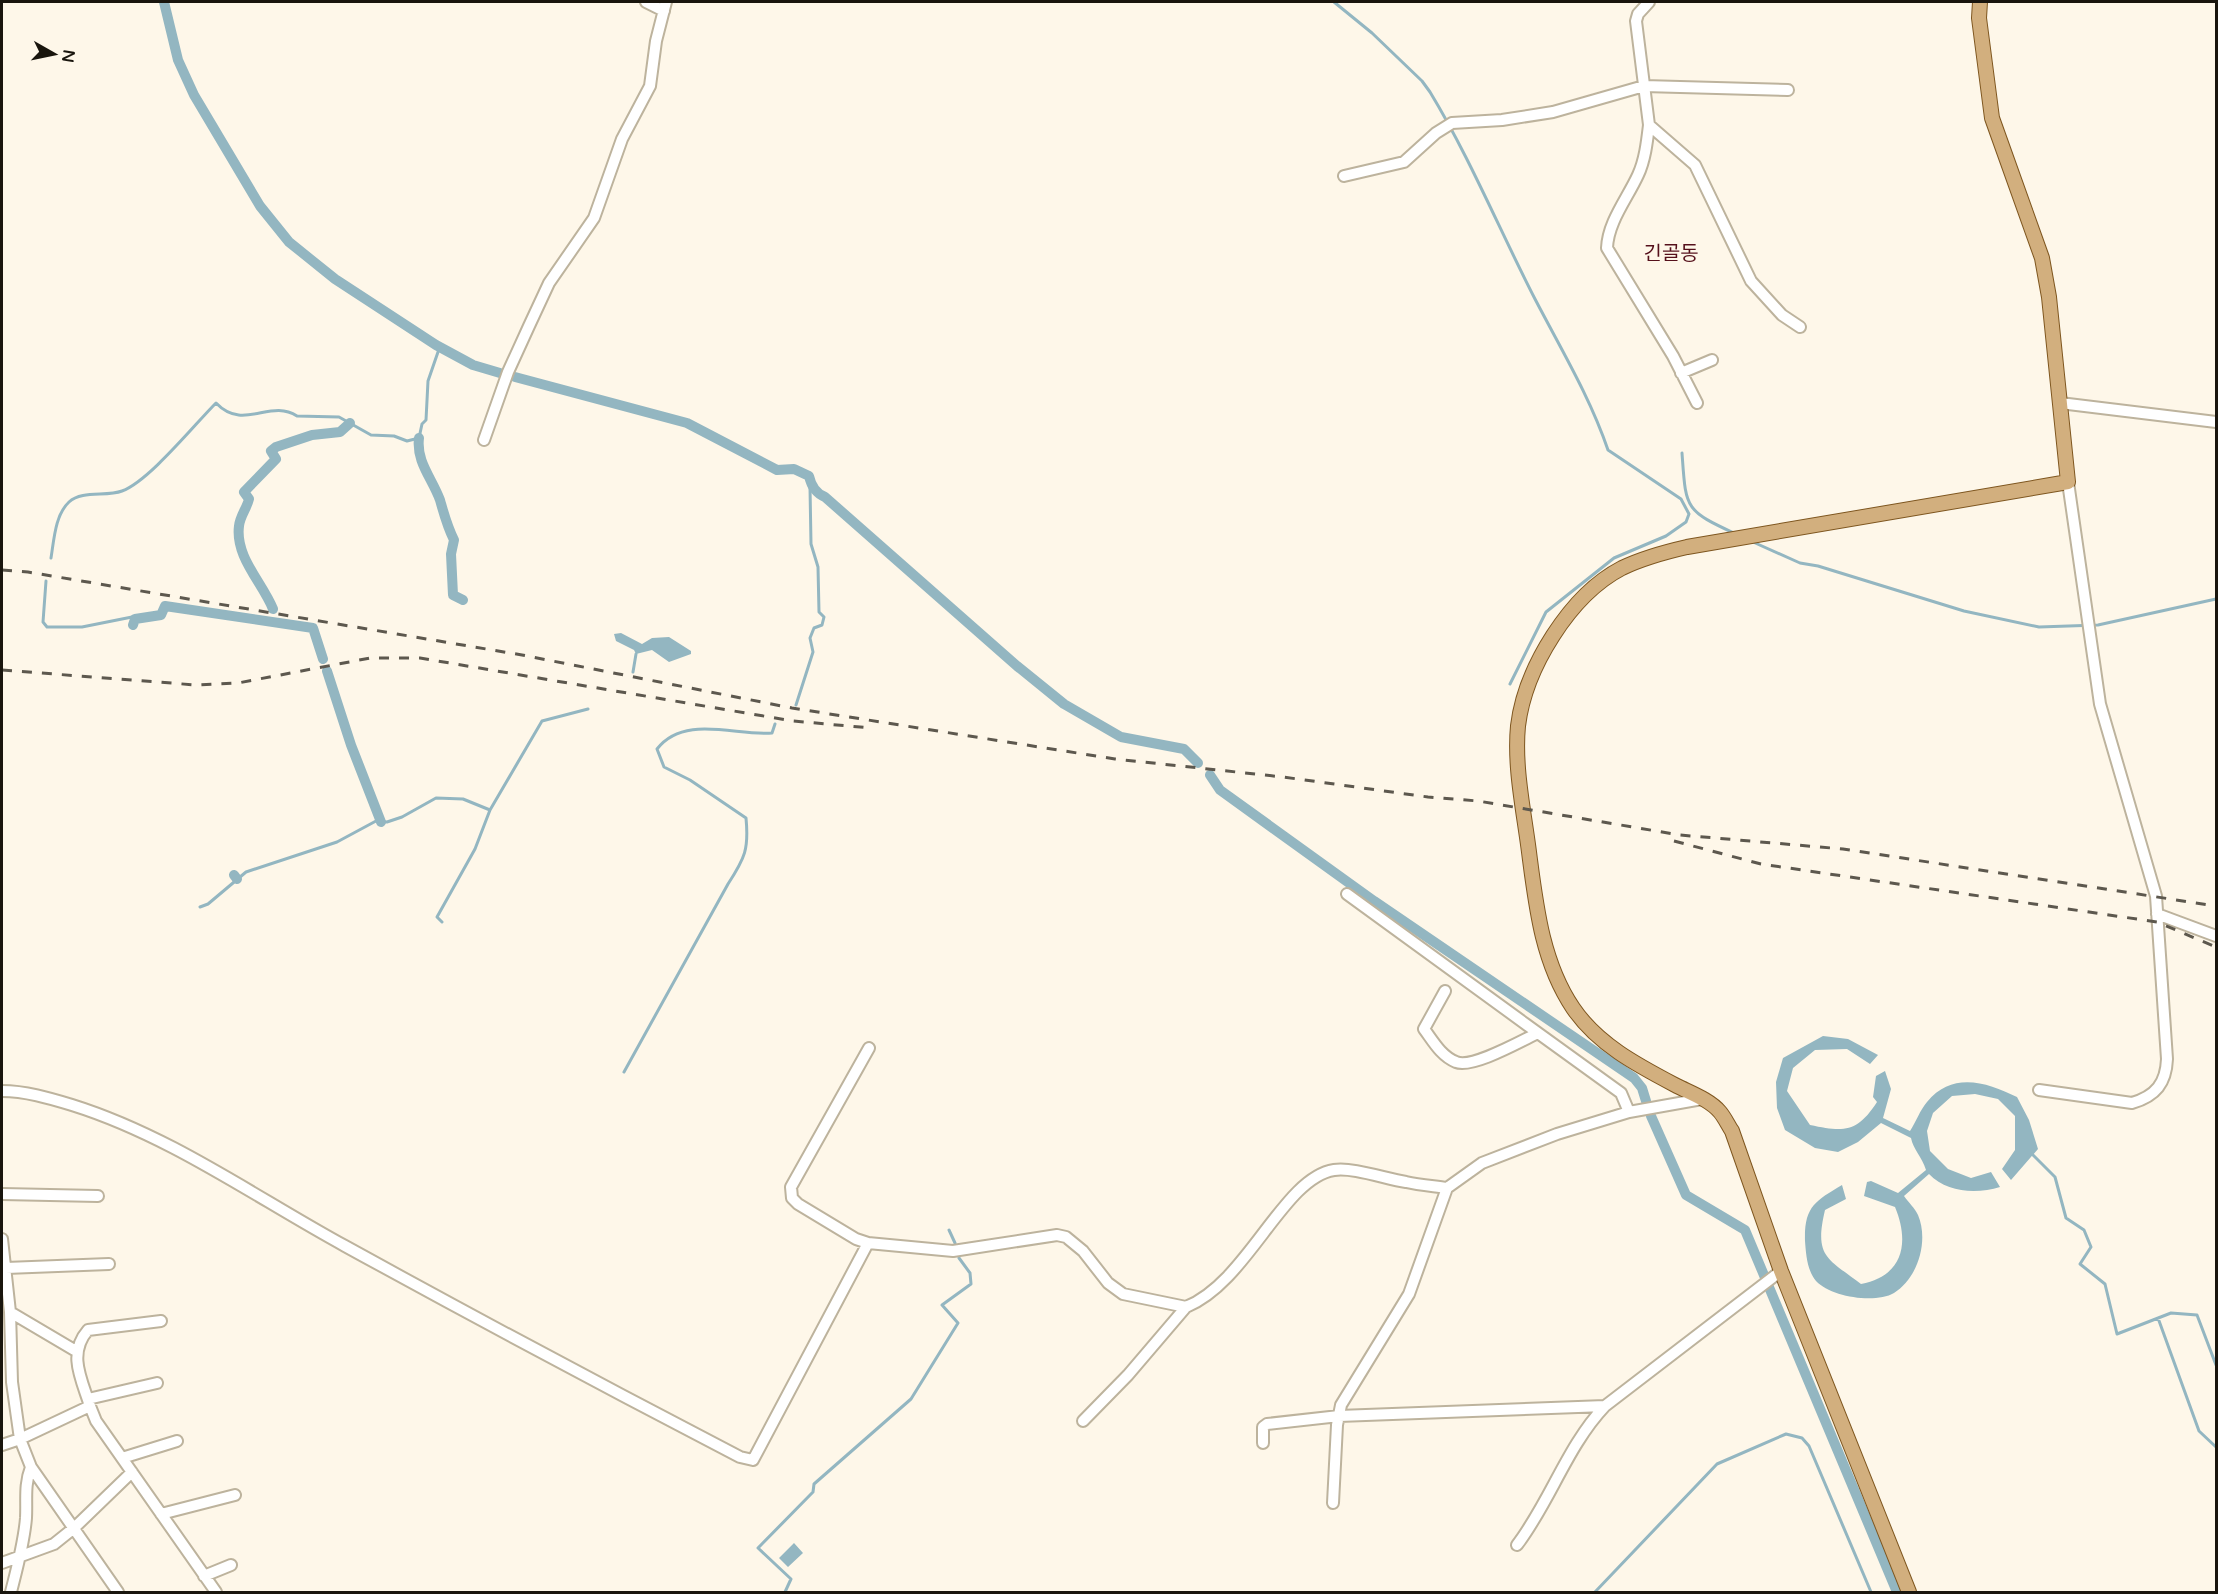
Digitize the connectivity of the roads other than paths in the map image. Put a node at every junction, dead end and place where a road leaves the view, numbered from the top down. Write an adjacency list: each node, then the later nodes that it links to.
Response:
1 (646, 2): 4 (street)
2 (1649, 2): 5 (street)
3 (1980, 2): 13 (main road)
4 (665, 6): 15 (street)
5 (1644, 86): 6 (street); 7 (street); 8 (street)
6 (1788, 90)
7 (1649, 125): 9 (street); 11 (street)
8 (1344, 176)
9 (1800, 327)
10 (1712, 360): 11 (street)
11 (1681, 373): 12 (street)
12 (1697, 403)
13 (2060, 403): 14 (street); 16 (main road)
14 (2217, 422)
15 (484, 440)
16 (2068, 482): 18 (street); 25 (main road)
17 (1347, 894): 21 (street)
18 (2157, 914): 19 (street); 23 (street)
19 (2217, 936)
20 (1445, 991): 21 (street)
21 (1538, 1033): 26 (street)
22 (869, 1048): 31 (street)
23 (2039, 1090)
24 (2, 1091): 31 (street)
25 (1702, 1099): 26 (street); 34 (main road)
26 (1629, 1112): 27 (street)
27 (1447, 1188): 36 (street); 44 (street)
28 (2, 1194): 29 (street)
29 (98, 1196)
30 (2, 1239): 33 (street)
31 (868, 1243): 36 (street)
32 (109, 1264): 33 (street)
33 (6, 1268): 35 (street)
34 (1781, 1271): 43 (street); 65 (main road)
35 (5, 1299): 37 (street)
36 (1186, 1307): 45 (street)
37 (10, 1312): 39 (street); 40 (street)
38 (161, 1321): 39 (street)
39 (76, 1352): 42 (street)
40 (7, 1383): 46 (street)
41 (157, 1383): 42 (street)
42 (89, 1402): 46 (street); 50 (street)
43 (1605, 1406): 44 (street); 57 (street)
44 (1339, 1416): 48 (street); 54 (street)
45 (1083, 1420)
46 (20, 1439): 49 (street); 51 (street)
47 (177, 1441): 50 (street)
48 (1263, 1443)
49 (2, 1445)
50 (122, 1458): 52 (street)
51 (31, 1467): 56 (street); 58 (street)
52 (132, 1472): 55 (street); 56 (street)
53 (235, 1495): 55 (street)
54 (1333, 1503)
55 (161, 1514): 61 (street)
56 (74, 1528): 58 (street); 63 (street)
57 (1517, 1545)
58 (20, 1557): 59 (street); 62 (street)
59 (2, 1563)
60 (231, 1565): 61 (street)
61 (204, 1576): 64 (street)
62 (11, 1593)
63 (118, 1593)
64 (216, 1593)
65 (1909, 1593)

